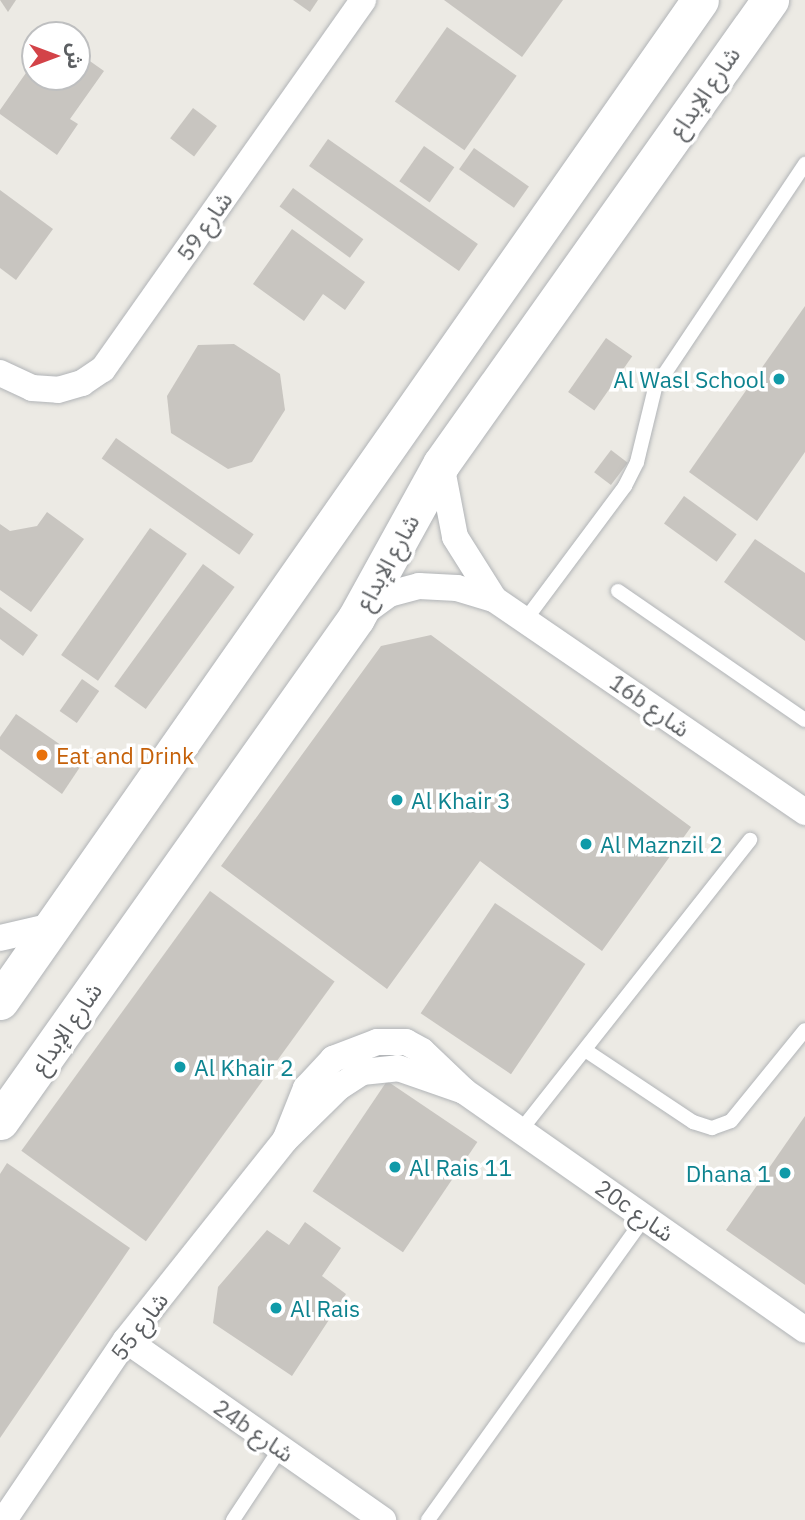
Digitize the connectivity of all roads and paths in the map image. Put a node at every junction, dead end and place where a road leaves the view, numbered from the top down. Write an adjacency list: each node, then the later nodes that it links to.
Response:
1 (363, 0): 5 (street, شارع 59)
2 (700, 0): 14 (main road)
3 (765, 5): 6 (main road, شارع الإبداع)
4 (805, 164): 10 (lane)
5 (4, 376)
6 (440, 464): 8 (street, 16b شارع); 9 (main road, شارع الإبداع)
7 (618, 591): 11 (lane)
8 (494, 599): 9 (street, 16b شارع); 10 (street, 16b شارع)
9 (356, 618): 20 (main road, شارع الإبداع)
10 (526, 619): 12 (street, 16b شارع)
11 (805, 720)
12 (805, 812)
13 (750, 841): 18 (lane)
14 (52, 926): 15 (street); 16 (main road)
15 (0, 938)
16 (0, 1001)
17 (805, 1030): 18 (lane)
18 (585, 1050): 21 (lane)
19 (464, 1091): 21 (street, 20c شارع); 24 (street, شارع 55)
20 (0, 1121)
21 (521, 1130): 22 (street, 20c شارع)
22 (645, 1217): 23 (street, 20c شارع); 29 (lane)
23 (805, 1330)
24 (126, 1340): 25 (street, 24b شارع); 26 (street, شارع 55)
25 (280, 1449): 27 (lane); 28 (street, 24b شارع)
26 (4, 1520)
27 (233, 1520)
28 (383, 1520)
29 (428, 1520)

